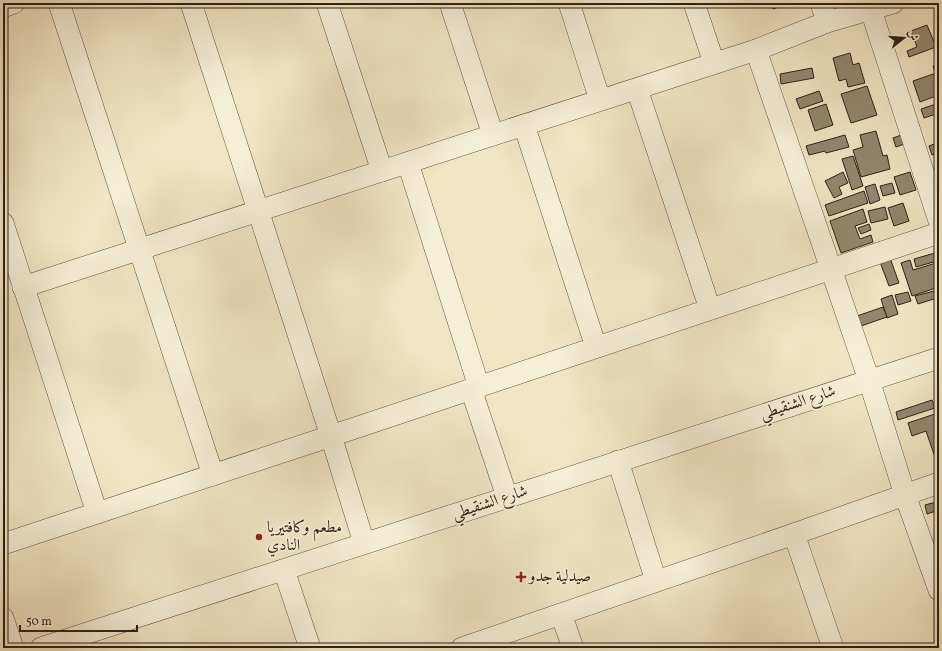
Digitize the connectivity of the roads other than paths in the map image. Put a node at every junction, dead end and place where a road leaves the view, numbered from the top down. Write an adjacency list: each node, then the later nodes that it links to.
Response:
1 (14, 3): 10 (street)
2 (59, 3): 25 (street)
3 (191, 3): 21 (street)
4 (327, 3): 20 (street)
5 (450, 3): 18 (street)
6 (569, 3): 16 (street)
7 (694, 3): 14 (street)
8 (821, 3): 12 (street)
9 (893, 3): 11 (street)
10 (3, 7)
11 (871, 10): 12 (street); 22 (street)
12 (827, 22): 13 (street)
13 (756, 50): 14 (street); 26 (street)
14 (714, 64): 15 (street)
15 (637, 88): 16 (street); 28 (street)
16 (600, 100): 17 (street)
17 (524, 125): 18 (street); 29 (street)
18 (493, 136): 19 (street)
19 (408, 163): 20 (street); 32 (street)
20 (382, 171): 21 (street)
21 (258, 211): 25 (street); 33 (street)
22 (939, 221)
23 (3, 223): 27 (street)
24 (939, 233): 26 (street)
25 (139, 250): 27 (street); 35 (street)
26 (831, 269): 28 (street); 31 (street)
27 (23, 287): 39 (street)
28 (710, 309): 29 (street)
29 (596, 347): 32 (street)
30 (939, 358): 31 (street, شارع الشنقيطي)
31 (869, 380): 34 (street, شارع الشنقيطي); 37 (street)
32 (475, 388): 33 (street); 38 (street)
33 (331, 436): 35 (street); 41 (street)
34 (618, 461): 38 (street, شارع الشنقيطي); 44 (street)
35 (213, 475): 39 (street)
36 (939, 483): 37 (street)
37 (905, 495): 40 (street); 45 (street)
38 (507, 497): 41 (street, شارع الشنقيطي)
39 (97, 513): 42 (street)
40 (794, 534): 44 (street); 53 (street)
41 (364, 543): 43 (street, شارع الشنقيطي)
42 (3, 544)
43 (284, 570): 49 (street, شارع الشنقيطي); 50 (street)
44 (656, 582): 46 (street)
45 (939, 590)
46 (561, 614): 51 (street); 52 (street)
47 (3, 618): 48 (street)
48 (13, 648)
49 (41, 648)
50 (310, 648)
51 (462, 648)
52 (573, 648)
53 (833, 648)

